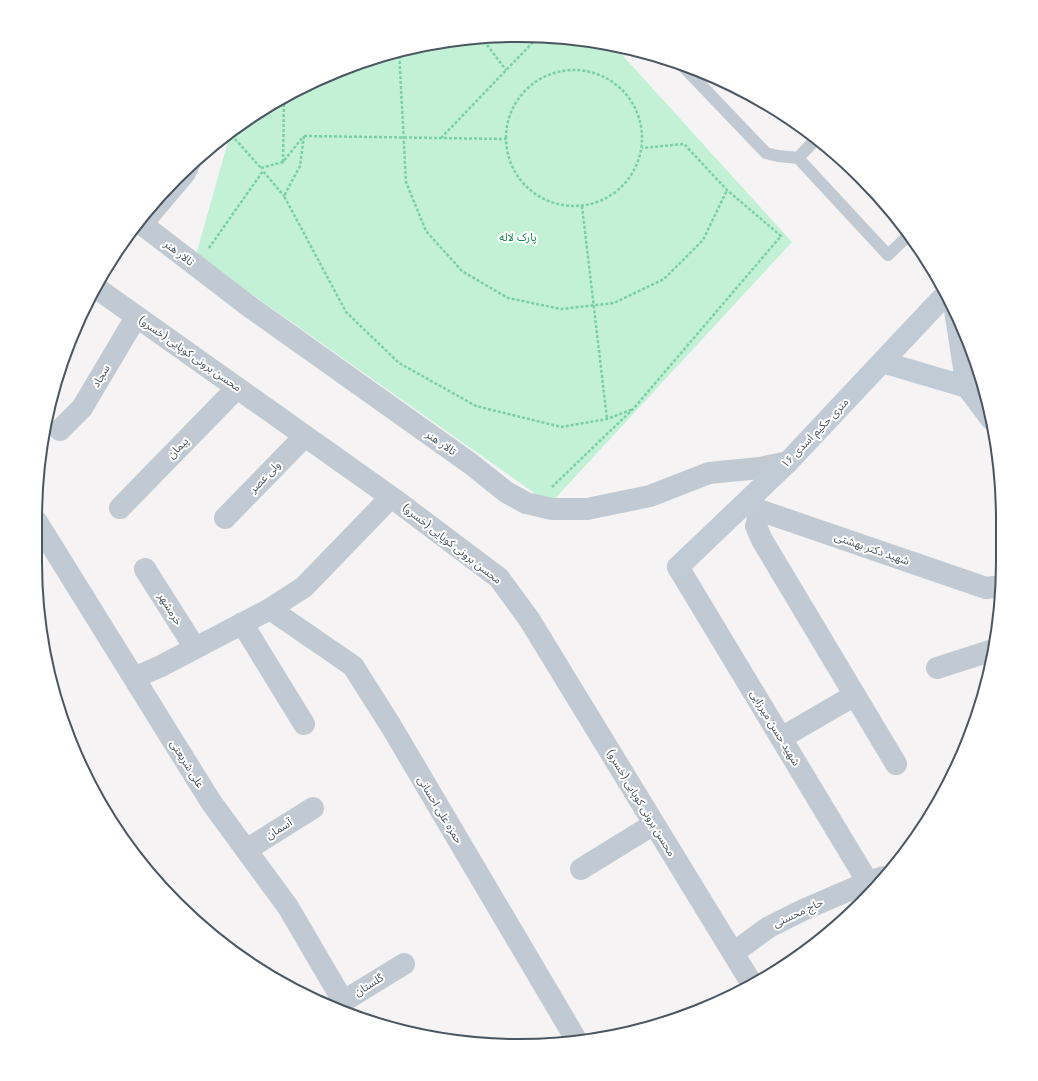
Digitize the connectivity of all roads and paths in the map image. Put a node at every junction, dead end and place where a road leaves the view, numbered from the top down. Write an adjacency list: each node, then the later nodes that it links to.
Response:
1 (533, 42): 4 (path)
2 (486, 43): 4 (path)
3 (399, 57): 9 (path)
4 (506, 70): 10 (path)
5 (689, 73): 14 (lane)
6 (284, 104): 15 (path)
7 (304, 136): 9 (path); 15 (path); 20 (path)
8 (235, 137): 16 (path)
9 (403, 137): 10 (path); 28 (path)
10 (441, 138): 11 (path)
11 (506, 139): 13 (path); 21 (path)
12 (812, 143): 14 (lane)
13 (642, 148): 19 (path); 21 (path)
14 (798, 158): 24 (lane)
15 (283, 162): 16 (path)
16 (261, 168): 17 (path)
17 (263, 171): 20 (path); 25 (path)
18 (190, 174): 22 (lane)
19 (727, 190): 28 (path); 34 (path)
20 (284, 196): 36 (path)
21 (582, 206): 28 (path)
22 (152, 215)
23 (143, 226): 39 (street, تالار هنر)
24 (905, 239)
25 (205, 253)
26 (100, 291): 29 (street, محسن برونی کوپایی (خسرو))
27 (942, 298): 31 (street, ۱۶ متری حکیم اسدی)
28 (594, 305): 36 (path)
29 (136, 316): 33 (street, محسن برونی کوپایی (خسرو)); 37 (street, سجاد)
30 (959, 333): 32 (street)
31 (882, 362): 32 (street); 39 (street, ۱۶ متری حکیم اسدی)
32 (967, 387): 35 (street)
33 (237, 388): 38 (street, محسن برونی کوپایی (خسرو)); 42 (street, پیمان)
34 (634, 408): 36 (path); 40 (path)
35 (983, 408)
36 (607, 419)
37 (60, 430)
38 (305, 436): 41 (street, محسن برونی کوپایی (خسرو)); 44 (street, ولی عصر)
39 (788, 462): 43 (street, ۱۶ متری حکیم اسدی)
40 (550, 488)
41 (391, 497): 49 (street); 60 (street, محسن برونی کوپایی (خسرو))
42 (120, 508)
43 (751, 508): 46 (street, ۱۶ متری حکیم اسدی); 48 (street, شهید دکتر بهشتی); 55 (street)
44 (225, 518)
45 (42, 530): 54 (street, علی شریعتی)
46 (678, 566): 57 (street, شهید حسن میرزایی)
47 (145, 569): 51 (street, خرمشهر)
48 (995, 587)
49 (270, 609): 50 (street); 69 (street, حمزه علی احسانی)
50 (242, 623): 51 (street); 56 (street)
51 (195, 648): 54 (street)
52 (988, 652): 53 (street)
53 (937, 668)
54 (134, 678): 61 (street, علی شریعتی)
55 (855, 695): 57 (street); 58 (street)
56 (304, 724)
57 (781, 738): 63 (street, شهید حسن میرزایی)
58 (896, 764)
59 (312, 808): 61 (street, آسمان)
60 (654, 824): 62 (street); 65 (street, محسن برونی کوپایی (خسرو))
61 (246, 850): 68 (street, علی شریعتی)
62 (581, 869)
63 (874, 881)
64 (870, 885): 65 (street, حاج محسنی)
65 (733, 953): 67 (street, محسن برونی کوپایی (خسرو))
66 (404, 964): 68 (street, گلستان)
67 (749, 980)
68 (339, 1004)
69 (574, 1036)

